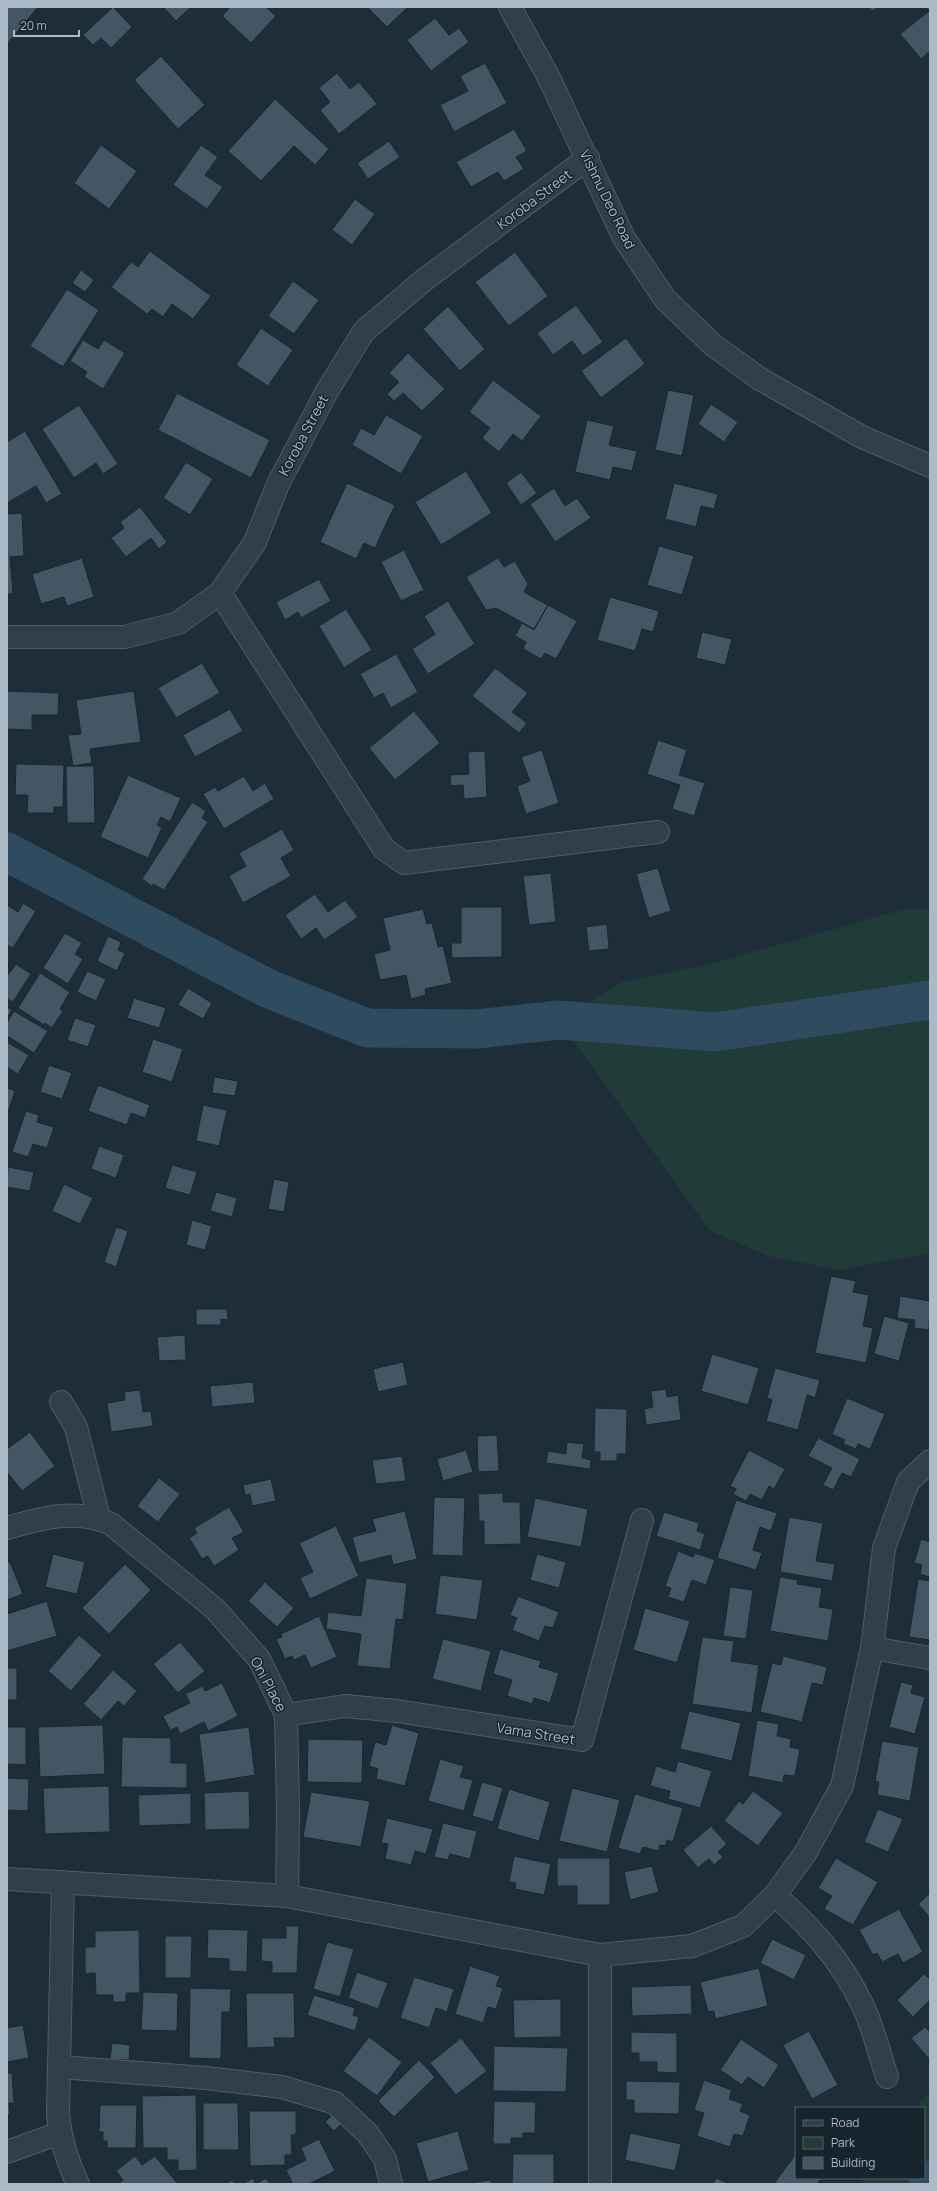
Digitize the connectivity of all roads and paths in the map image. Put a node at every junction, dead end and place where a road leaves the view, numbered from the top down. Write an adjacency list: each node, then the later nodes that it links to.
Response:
1 (510, 7): 2 (street, Vishnu Deo Road)
2 (588, 158): 3 (street, Vishnu Deo Road); 4 (street, Koroba Street)
3 (930, 466)
4 (220, 593): 5 (street, Koroba Street); 6 (street)
5 (7, 637)
6 (658, 832)
7 (61, 1402): 9 (street)
8 (930, 1460): 12 (street)
9 (99, 1518): 11 (street); 14 (street, Oni Place)
10 (642, 1520): 14 (street, Vama Street)
11 (7, 1528)
12 (872, 1648): 13 (street); 17 (street)
13 (930, 1658)
14 (286, 1715): 18 (street, Oni Place)
15 (7, 1879): 16 (street)
16 (63, 1882): 18 (street); 20 (street)
17 (775, 1895): 19 (street); 21 (street)
18 (286, 1896): 19 (street)
19 (600, 1955): 26 (street)
20 (60, 2067): 22 (street); 25 (street)
21 (888, 2077)
22 (60, 2133): 23 (street); 24 (street)
23 (7, 2152)
24 (78, 2184)
25 (391, 2184)
26 (600, 2184)

